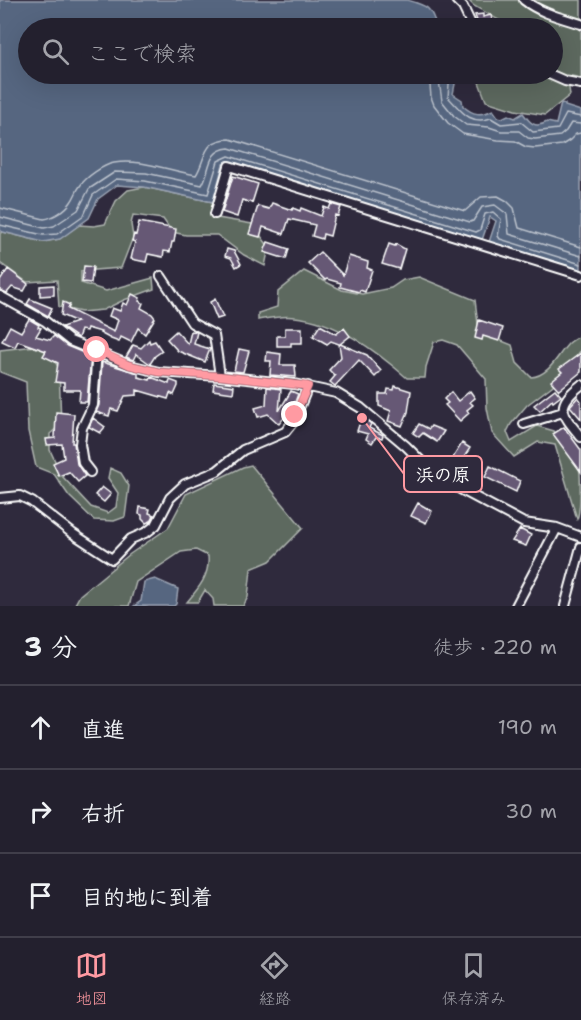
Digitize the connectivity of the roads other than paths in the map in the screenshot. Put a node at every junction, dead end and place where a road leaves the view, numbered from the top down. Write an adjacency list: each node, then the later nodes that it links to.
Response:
1 (456, 0): 3 (street)
2 (524, 0): 4 (street)
3 (468, 18)
4 (562, 18)
5 (563, 18): 6 (street)
6 (581, 24)
7 (563, 80): 8 (street)
8 (581, 84)
9 (215, 214): 10 (street)
10 (581, 275)
11 (161, 276): 14 (street)
12 (0, 296): 13 (street)
13 (97, 350): 14 (street); 20 (street)
14 (220, 376): 16 (street)
15 (581, 385): 17 (street)
16 (308, 386): 21 (street); 22 (street)
17 (563, 412): 18 (street); 19 (street)
18 (524, 424)
19 (581, 437)
20 (90, 472)
21 (0, 498)
22 (557, 528): 23 (street); 25 (street)
23 (581, 537)
24 (581, 547): 26 (street)
25 (516, 606)
26 (565, 606)

